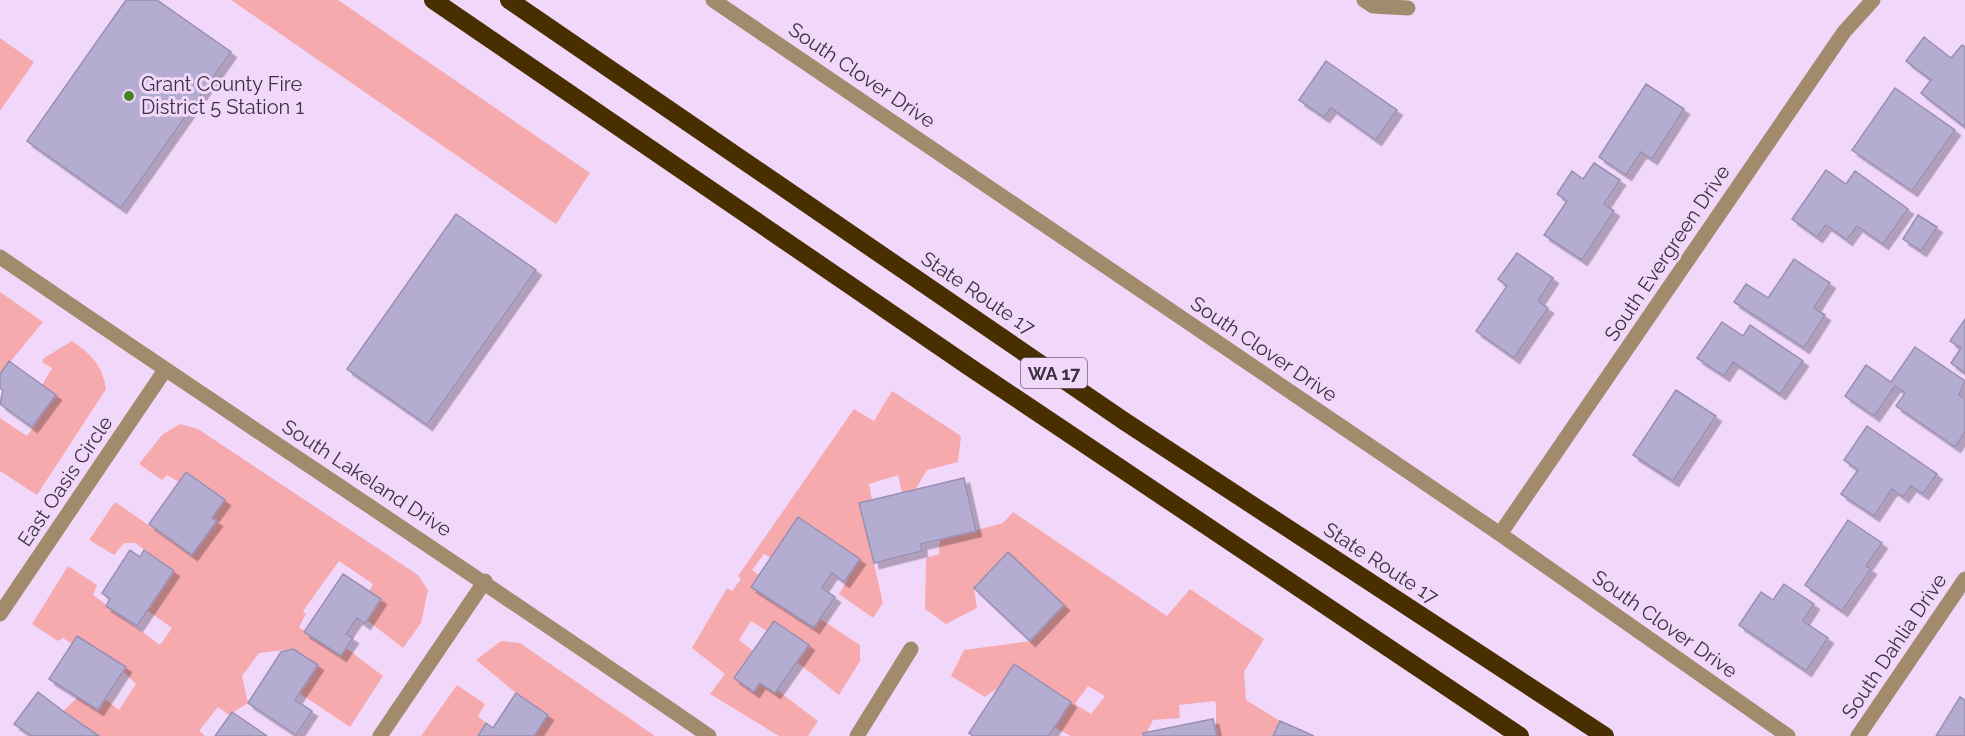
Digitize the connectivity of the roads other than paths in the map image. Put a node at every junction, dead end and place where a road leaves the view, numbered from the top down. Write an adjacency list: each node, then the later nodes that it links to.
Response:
1 (433, 0): 17 (highway, WA 17)
2 (509, 0): 18 (highway, State Route 17 / WA 17)
3 (1364, 0): 6 (street)
4 (1873, 0): 9 (street, South Evergreen Drive)
5 (722, 2): 9 (street, South Clover Drive)
6 (1408, 8)
7 (0, 257): 8 (street, South Lakeland Drive)
8 (165, 370): 11 (street, South Lakeland Drive); 12 (street, East Oasis Circle)
9 (1500, 534): 19 (street, South Clover Drive)
10 (1965, 579): 20 (street, South Dahlia Drive)
11 (485, 581): 14 (street); 15 (street, South Lakeland Drive)
12 (0, 614)
13 (911, 649): 16 (street)
14 (380, 736)
15 (709, 736)
16 (856, 736)
17 (1520, 736)
18 (1605, 736)
19 (1788, 736)
20 (1858, 736)

